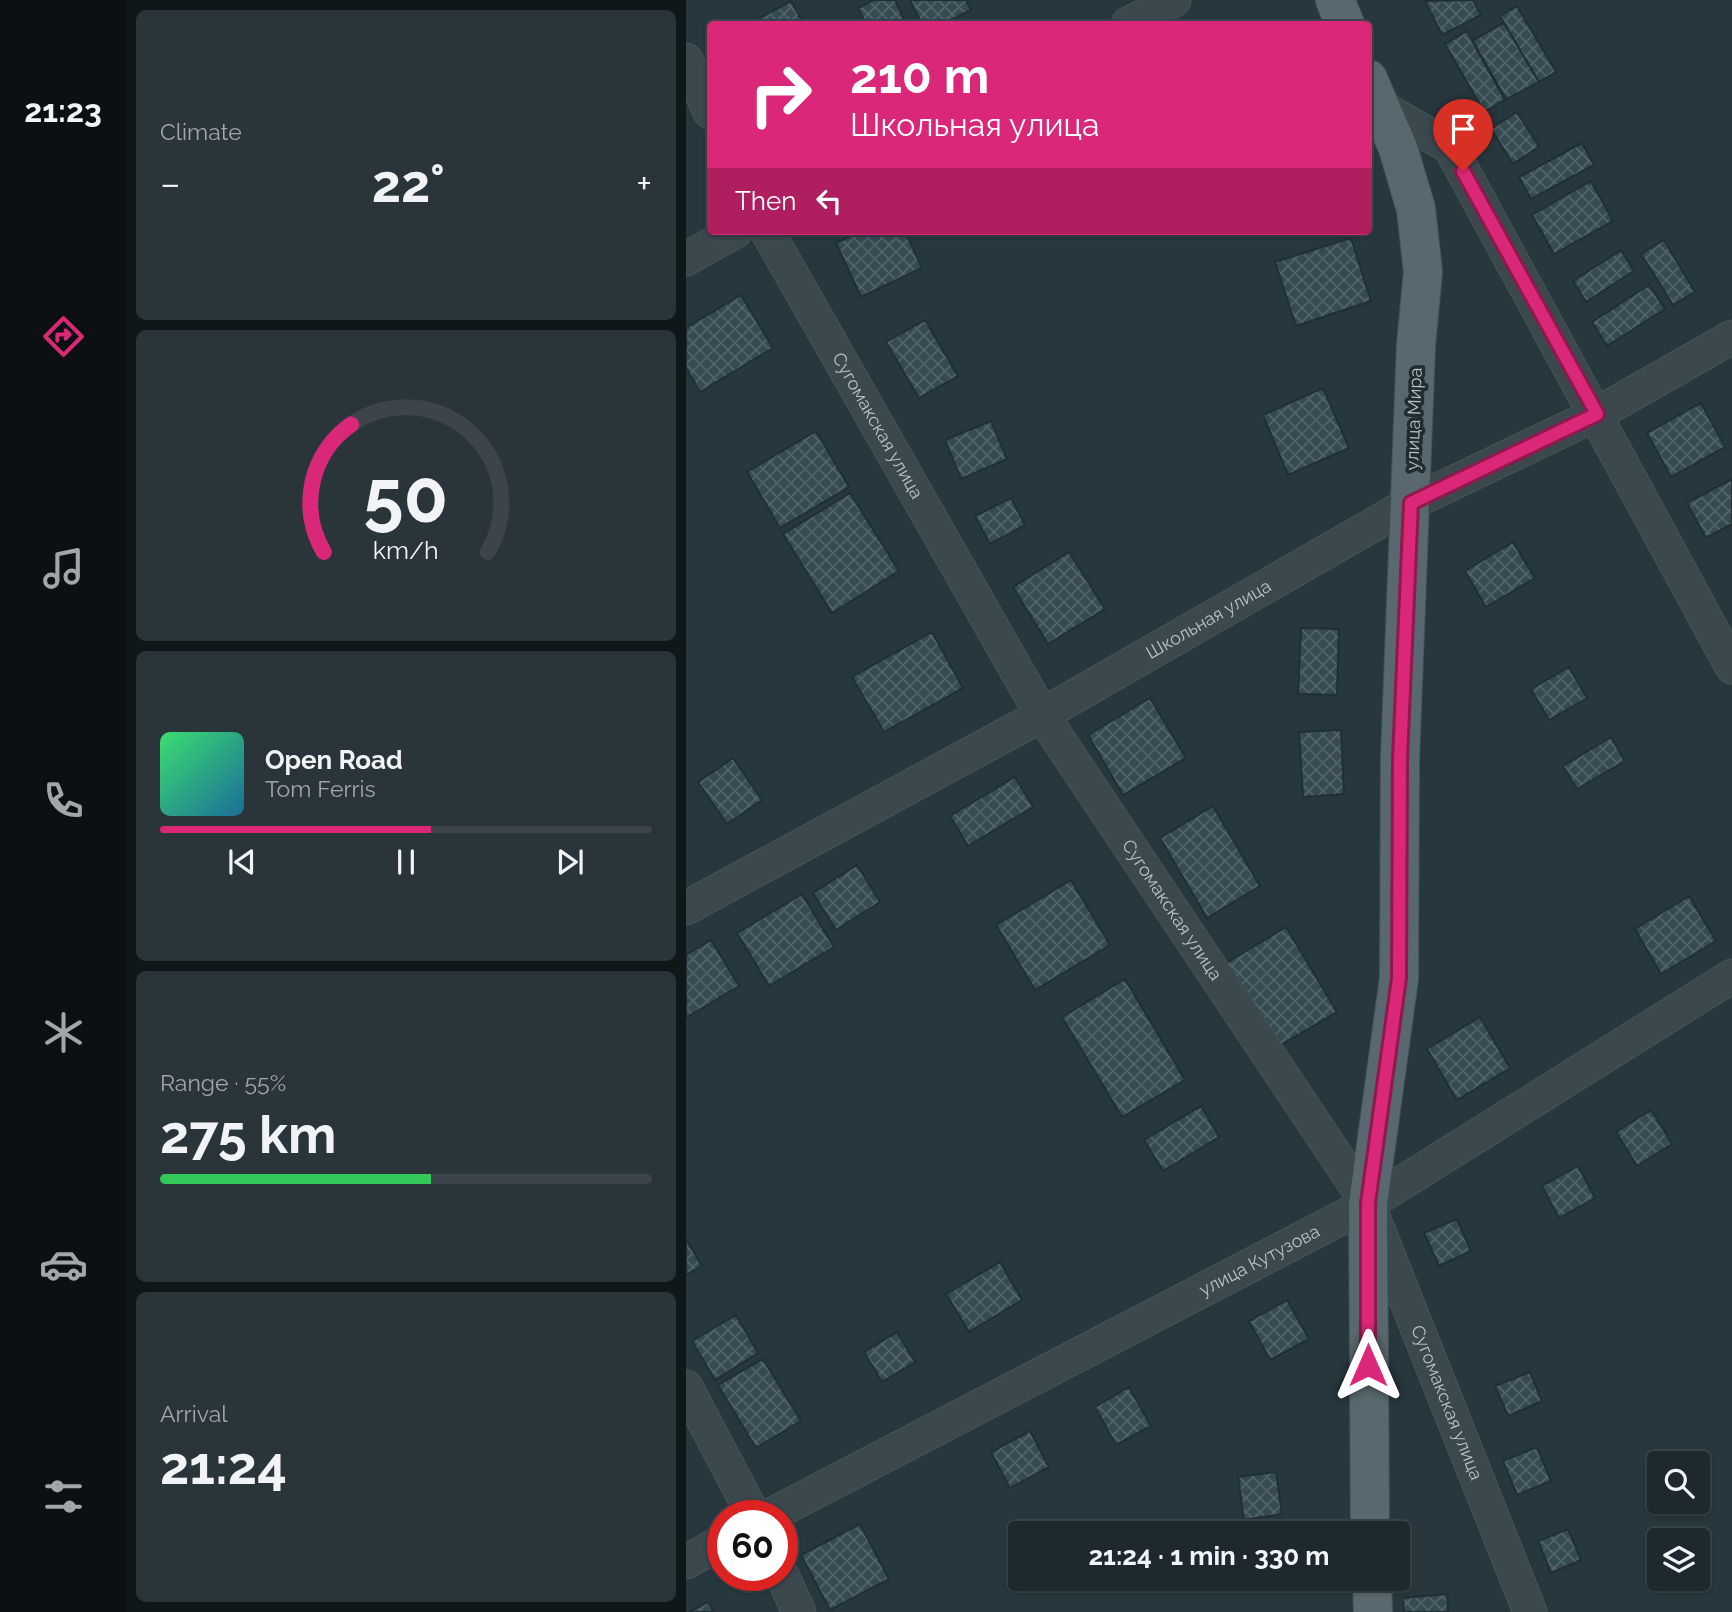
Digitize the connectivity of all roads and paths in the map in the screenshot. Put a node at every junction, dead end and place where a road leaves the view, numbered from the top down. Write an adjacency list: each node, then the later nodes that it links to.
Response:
1 (1174, 0): 3 (street)
2 (1335, 0): 4 (main road)
3 (1134, 21)
4 (1344, 21)
5 (686, 60): 7 (street)
6 (1375, 93): 12 (street); 13 (main road, улица Мира)
7 (707, 106)
8 (729, 235): 10 (street)
9 (769, 235): 15 (street, Сугомакская улица)
10 (686, 259)
11 (1732, 337): 12 (street, Школьная улица)
12 (1597, 414): 13 (street, Школьная улица); 14 (street)
13 (1411, 503): 15 (street, Школьная улица); 18 (main road, улица Мира)
14 (1732, 667)
15 (1042, 715): 16 (street, Школьная улица); 18 (street, Сугомакская улица)
16 (686, 908)
17 (1732, 976): 18 (street, улица Кутузова)
18 (1368, 1203): 21 (street, улица Кутузова); 22 (main road, улица Мира); 29 (street, Сугомакская улица)
19 (686, 1387): 20 (street)
20 (746, 1500)
21 (798, 1501)
22 (1370, 1521)
23 (707, 1550): 24 (street)
24 (686, 1562)
25 (789, 1591): 27 (street)
26 (1372, 1591): 28 (main road)
27 (799, 1612)
28 (1373, 1612)
29 (1531, 1612)

